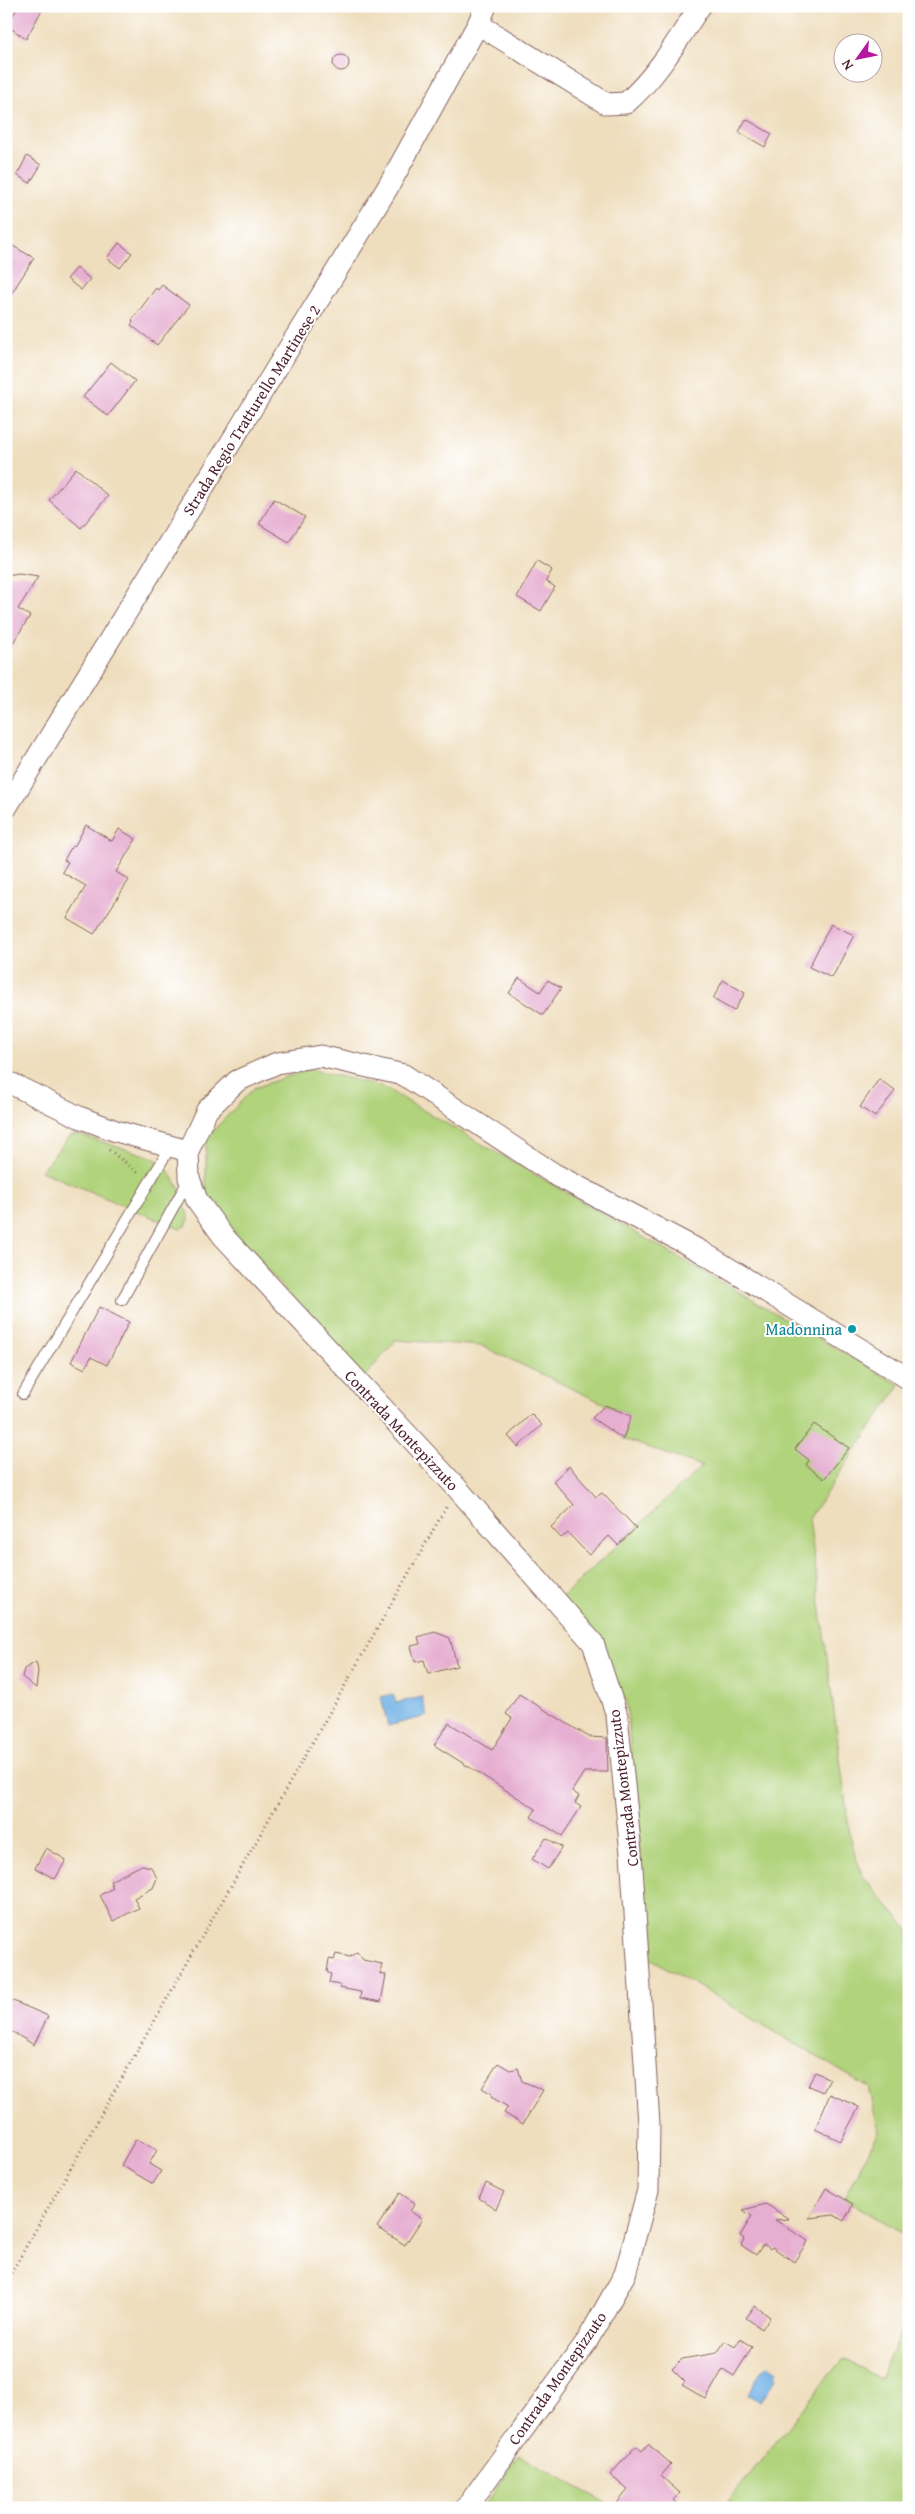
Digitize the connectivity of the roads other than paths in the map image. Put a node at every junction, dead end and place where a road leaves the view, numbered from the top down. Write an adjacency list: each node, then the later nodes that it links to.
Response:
1 (700, 6): 2 (street)
2 (482, 15): 3 (street, Strada Regio Tratturello Martinese 2)
3 (6, 808)
4 (6, 1082): 5 (street)
5 (179, 1148): 6 (street, Contrada Montepizzuto); 8 (street, Contrada Montepizzuto); 9 (lane)
6 (189, 1178): 7 (lane); 10 (street, Contrada Montepizzuto)
7 (122, 1300)
8 (909, 1379)
9 (23, 1394)
10 (466, 2508)

